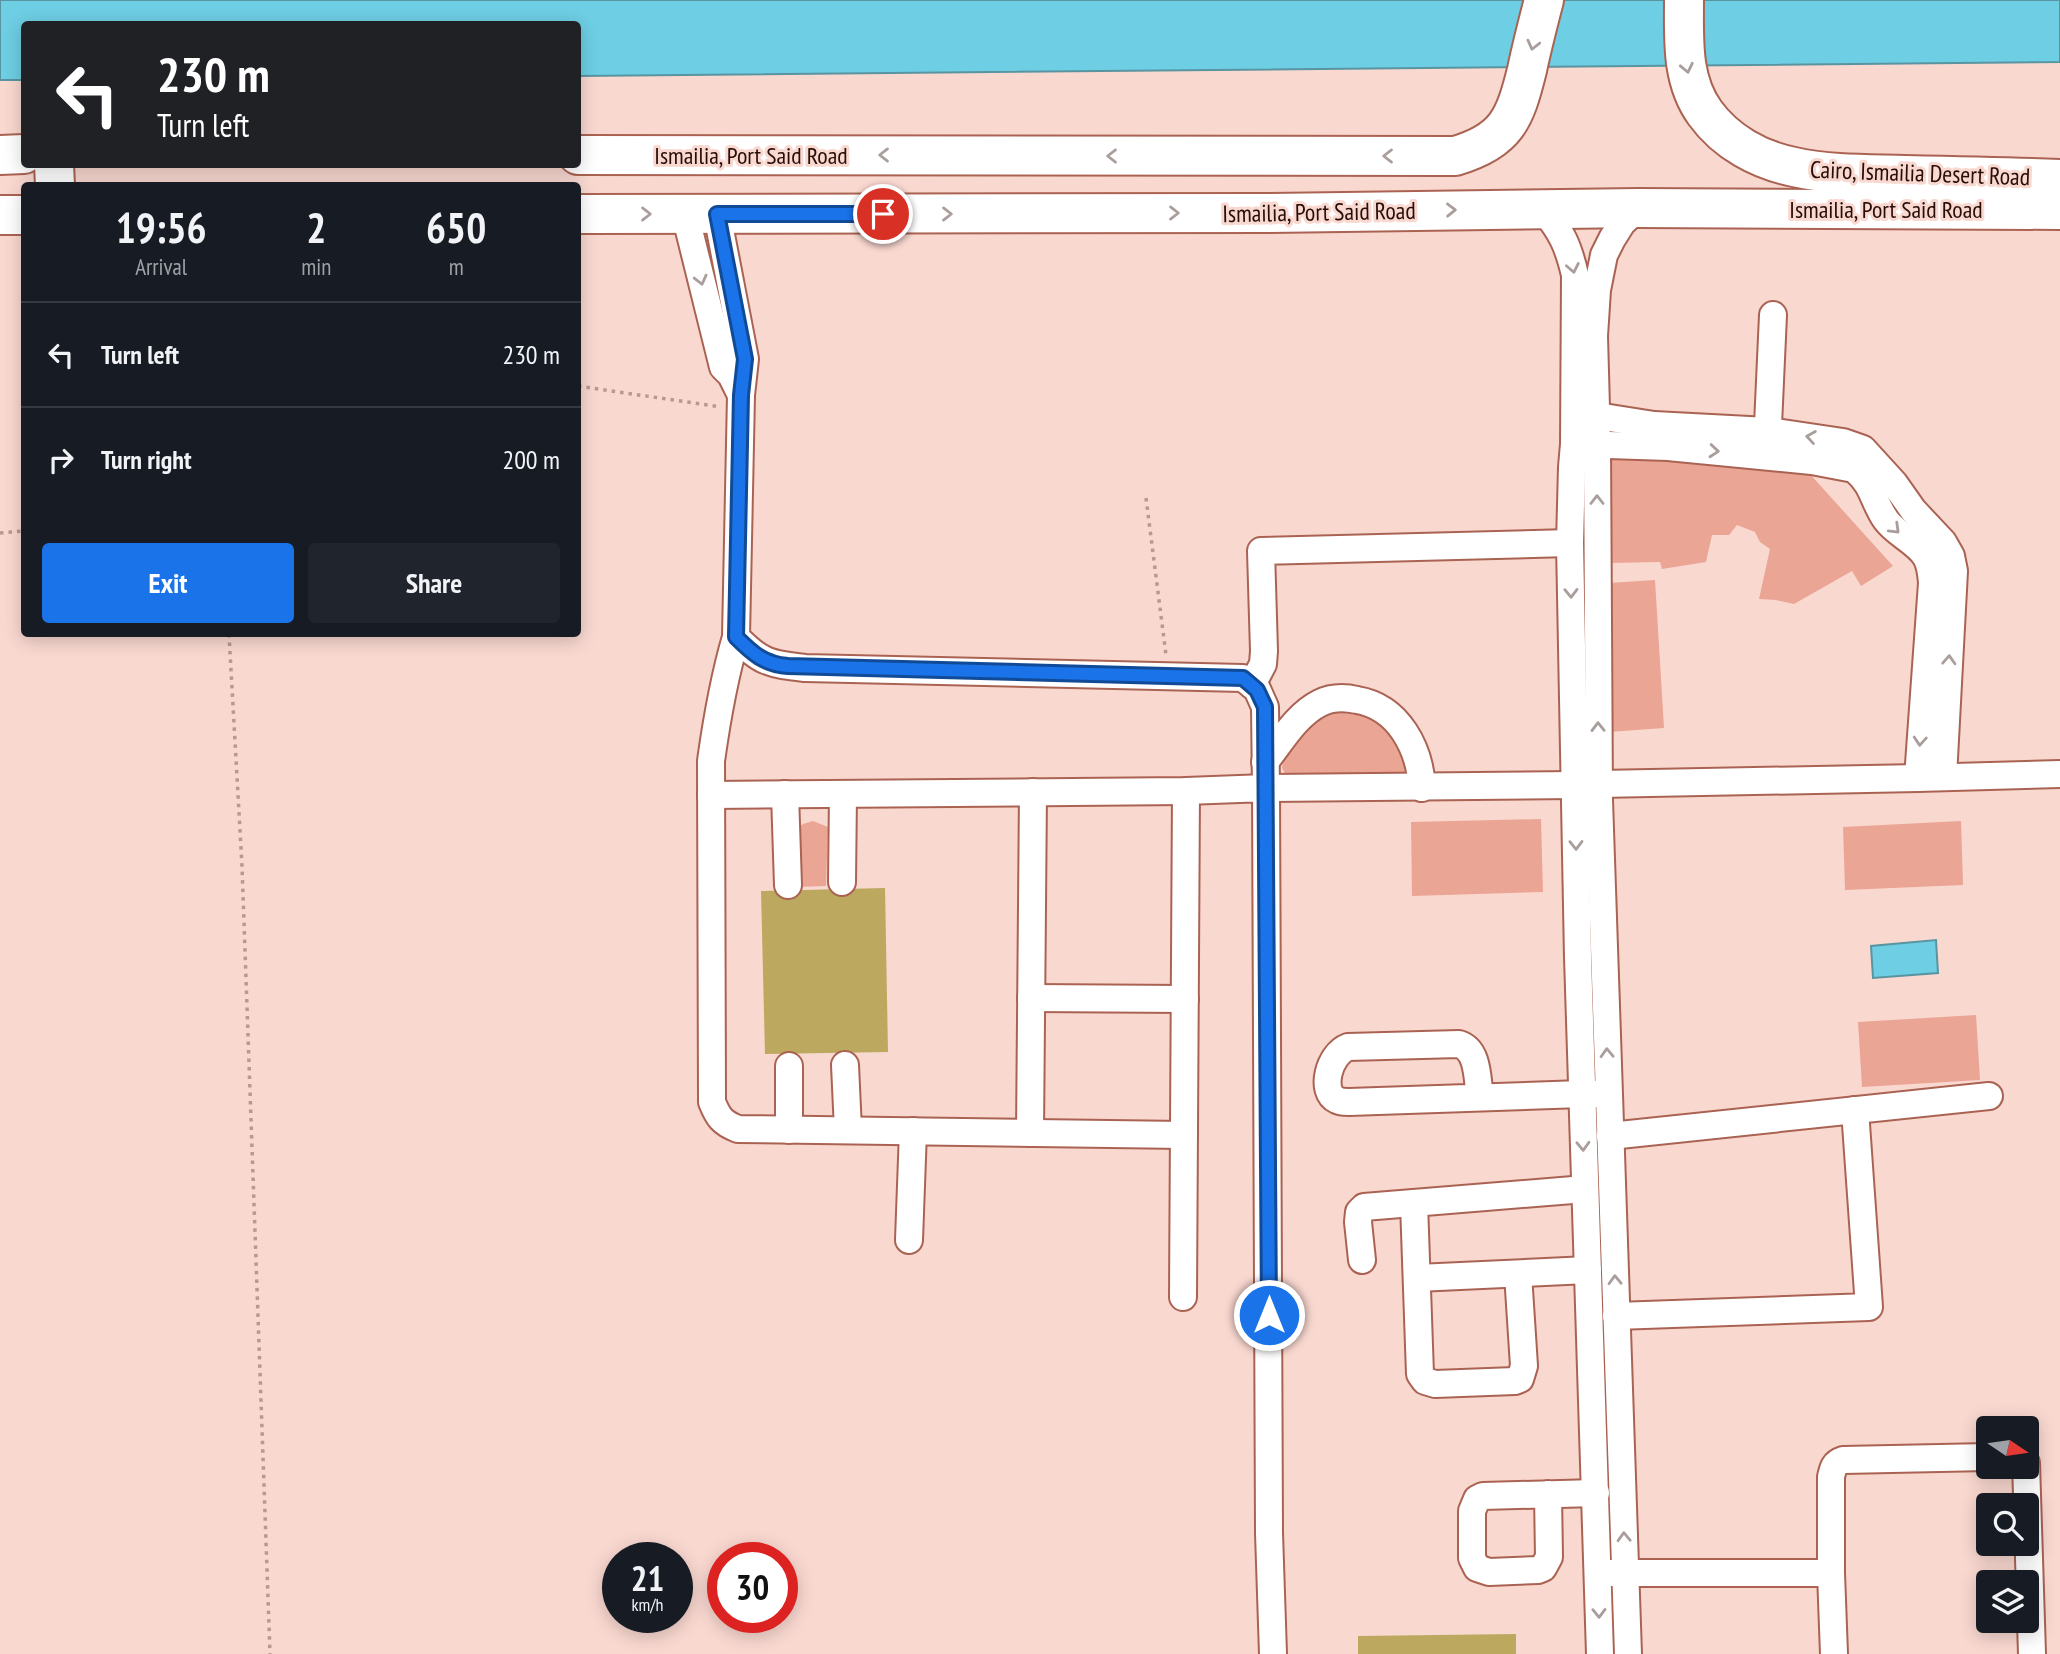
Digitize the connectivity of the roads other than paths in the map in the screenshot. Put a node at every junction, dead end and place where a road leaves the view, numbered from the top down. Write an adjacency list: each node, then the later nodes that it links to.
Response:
1 (1544, 0): 5 (highway, Ismailia, Port Said Road, one-way to 5)
2 (1684, 0): 6 (highway, Cairo, Ismailia Desert Road, one-way to 6)
3 (21, 154): 4 (highway)
4 (0, 155)
5 (581, 155)
6 (2060, 178)
7 (1638, 208): 8 (highway, Ismailia, Port Said Road); 9 (highway, Ismailia, Port Said Road); 15 (street)
8 (1542, 209): 11 (highway, Ismailia, Port Said Road, one-way to 8); 18 (street, one-way to 18)
9 (2060, 210)
10 (581, 214): 11 (highway, Ismailia, Port Said Road, one-way to 11)
11 (701, 214): 20 (street)
12 (0, 215): 13 (highway)
13 (21, 215)
14 (1773, 315): 17 (street)
15 (1597, 416): 16 (street); 18 (street)
16 (1668, 436): 17 (street); 18 (street)
17 (1767, 443): 24 (street)
18 (1586, 444): 19 (street); 25 (street, one-way to 18)
19 (1570, 543): 21 (street); 25 (street, one-way to 25)
20 (736, 637): 21 (street); 29 (street)
21 (1252, 685): 23 (street)
22 (2060, 774): 24 (street)
23 (1266, 775): 26 (street); 26 (street); 27 (street); 66 (street)
24 (1930, 778): 25 (street)
25 (1587, 784): 26 (street); 34 (street)
26 (1422, 788)
27 (1186, 791): 28 (street); 36 (street)
28 (1033, 792): 31 (street); 35 (street)
29 (711, 794): 30 (street); 44 (street)
30 (785, 794): 31 (street); 33 (street)
31 (844, 794): 32 (street)
32 (842, 882)
33 (788, 885)
34 (1591, 956): 39 (street, one-way to 34); 40 (street)
35 (1031, 998): 36 (street); 47 (street)
36 (1185, 999): 48 (street)
37 (845, 1065): 45 (street)
38 (789, 1066): 44 (street)
39 (1609, 1093): 40 (street); 49 (street)
40 (1582, 1094): 42 (street); 50 (street, one-way to 50)
41 (1989, 1096): 43 (street)
42 (1480, 1097): 42 (street)
43 (1855, 1110): 49 (street); 58 (street)
44 (789, 1130): 45 (street)
45 (848, 1130): 46 (street)
46 (913, 1131): 47 (street); 52 (street)
47 (1030, 1133): 48 (street)
48 (1184, 1135): 57 (street)
49 (1610, 1136): 58 (street, one-way to 49)
50 (1585, 1189): 51 (street); 54 (street)
51 (1414, 1203): 53 (street); 56 (street)
52 (909, 1240)
53 (1362, 1260)
54 (1588, 1270): 55 (street); 61 (street)
55 (1518, 1273): 56 (street); 56 (street)
56 (1417, 1278)
57 (1183, 1297)
58 (1616, 1316): 65 (street, one-way to 58)
59 (1976, 1457): 64 (street)
60 (2027, 1479): 70 (street)
61 (1596, 1493): 62 (street); 63 (street)
62 (1548, 1494)
63 (1598, 1573): 65 (street); 67 (street, one-way to 67)
64 (1830, 1573): 65 (street); 69 (street)
65 (1625, 1574): 68 (street)
66 (1273, 1654)
67 (1600, 1654)
68 (1628, 1654)
69 (1834, 1654)
70 (2032, 1654)

